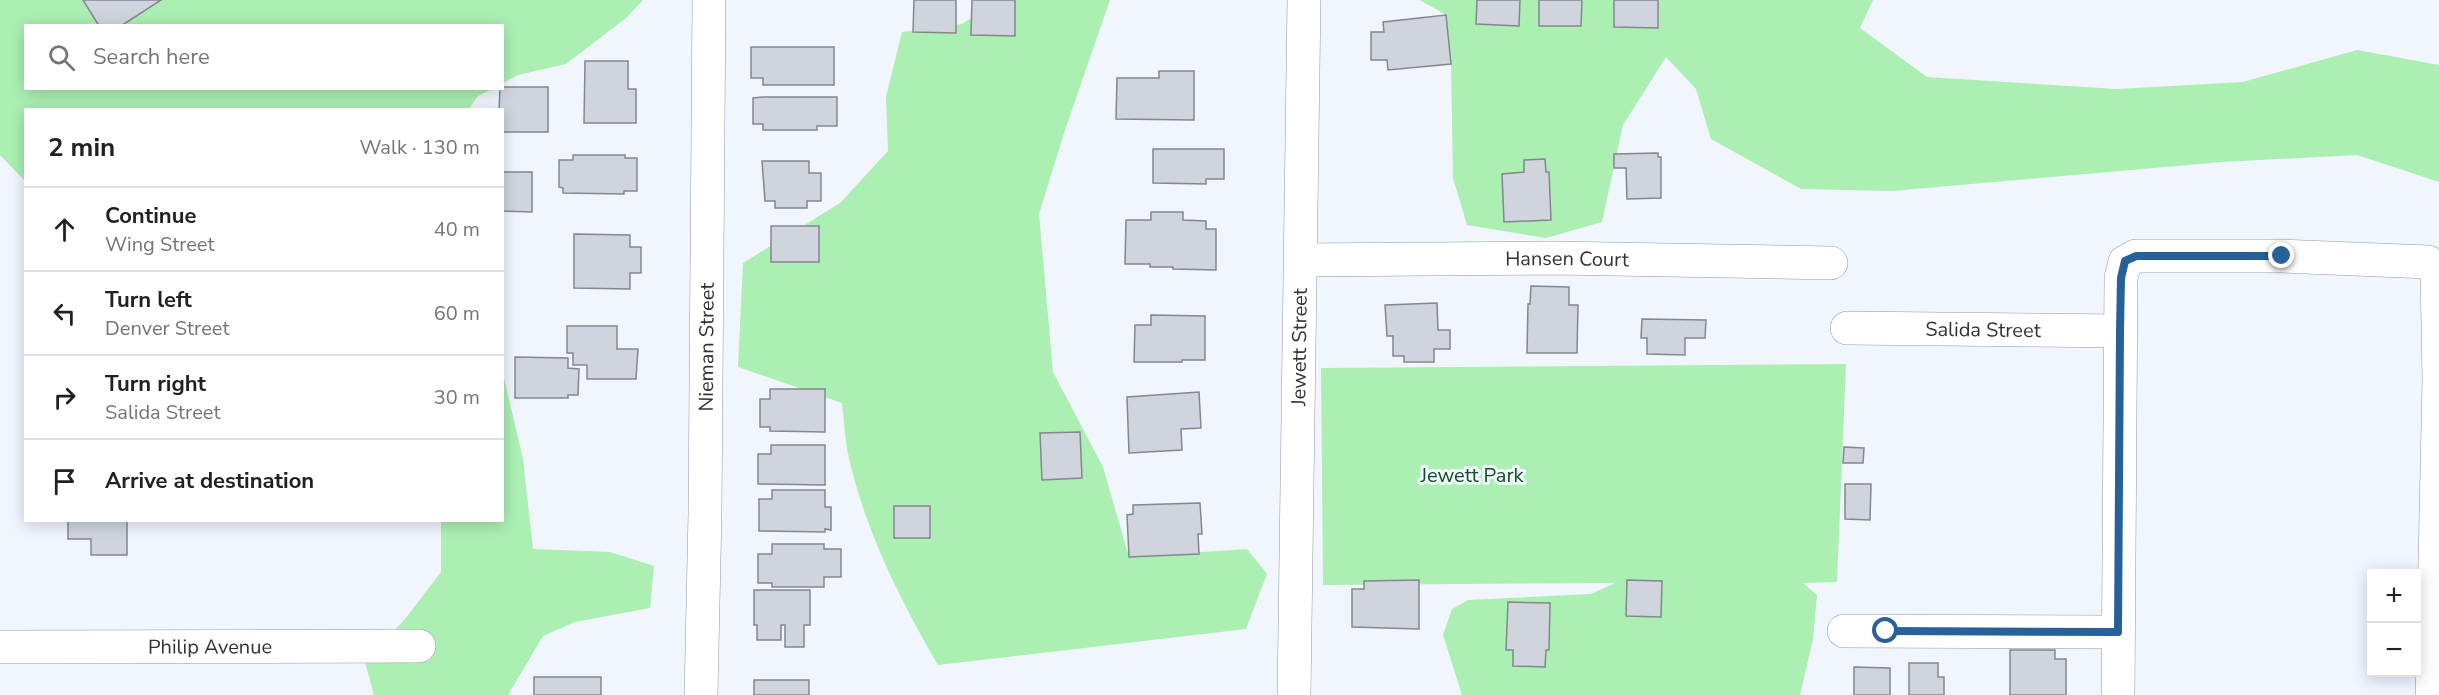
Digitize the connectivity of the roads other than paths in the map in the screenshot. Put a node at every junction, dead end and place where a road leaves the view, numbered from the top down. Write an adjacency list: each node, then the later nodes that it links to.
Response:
1 (709, 0): 11 (street, Nieman Street)
2 (1304, 0): 3 (street, Jewett Street)
3 (1301, 260): 4 (street, Hansen Court); 12 (street, Jewett Street)
4 (1831, 263)
5 (1847, 328): 6 (street, Salida Street)
6 (2120, 331): 8 (street); 14 (street)
7 (1844, 631): 8 (street)
8 (2118, 632): 13 (street)
9 (419, 646): 10 (street, Philip Avenue)
10 (0, 647)
11 (700, 695)
12 (1294, 695)
13 (2118, 695)
14 (2432, 695)

